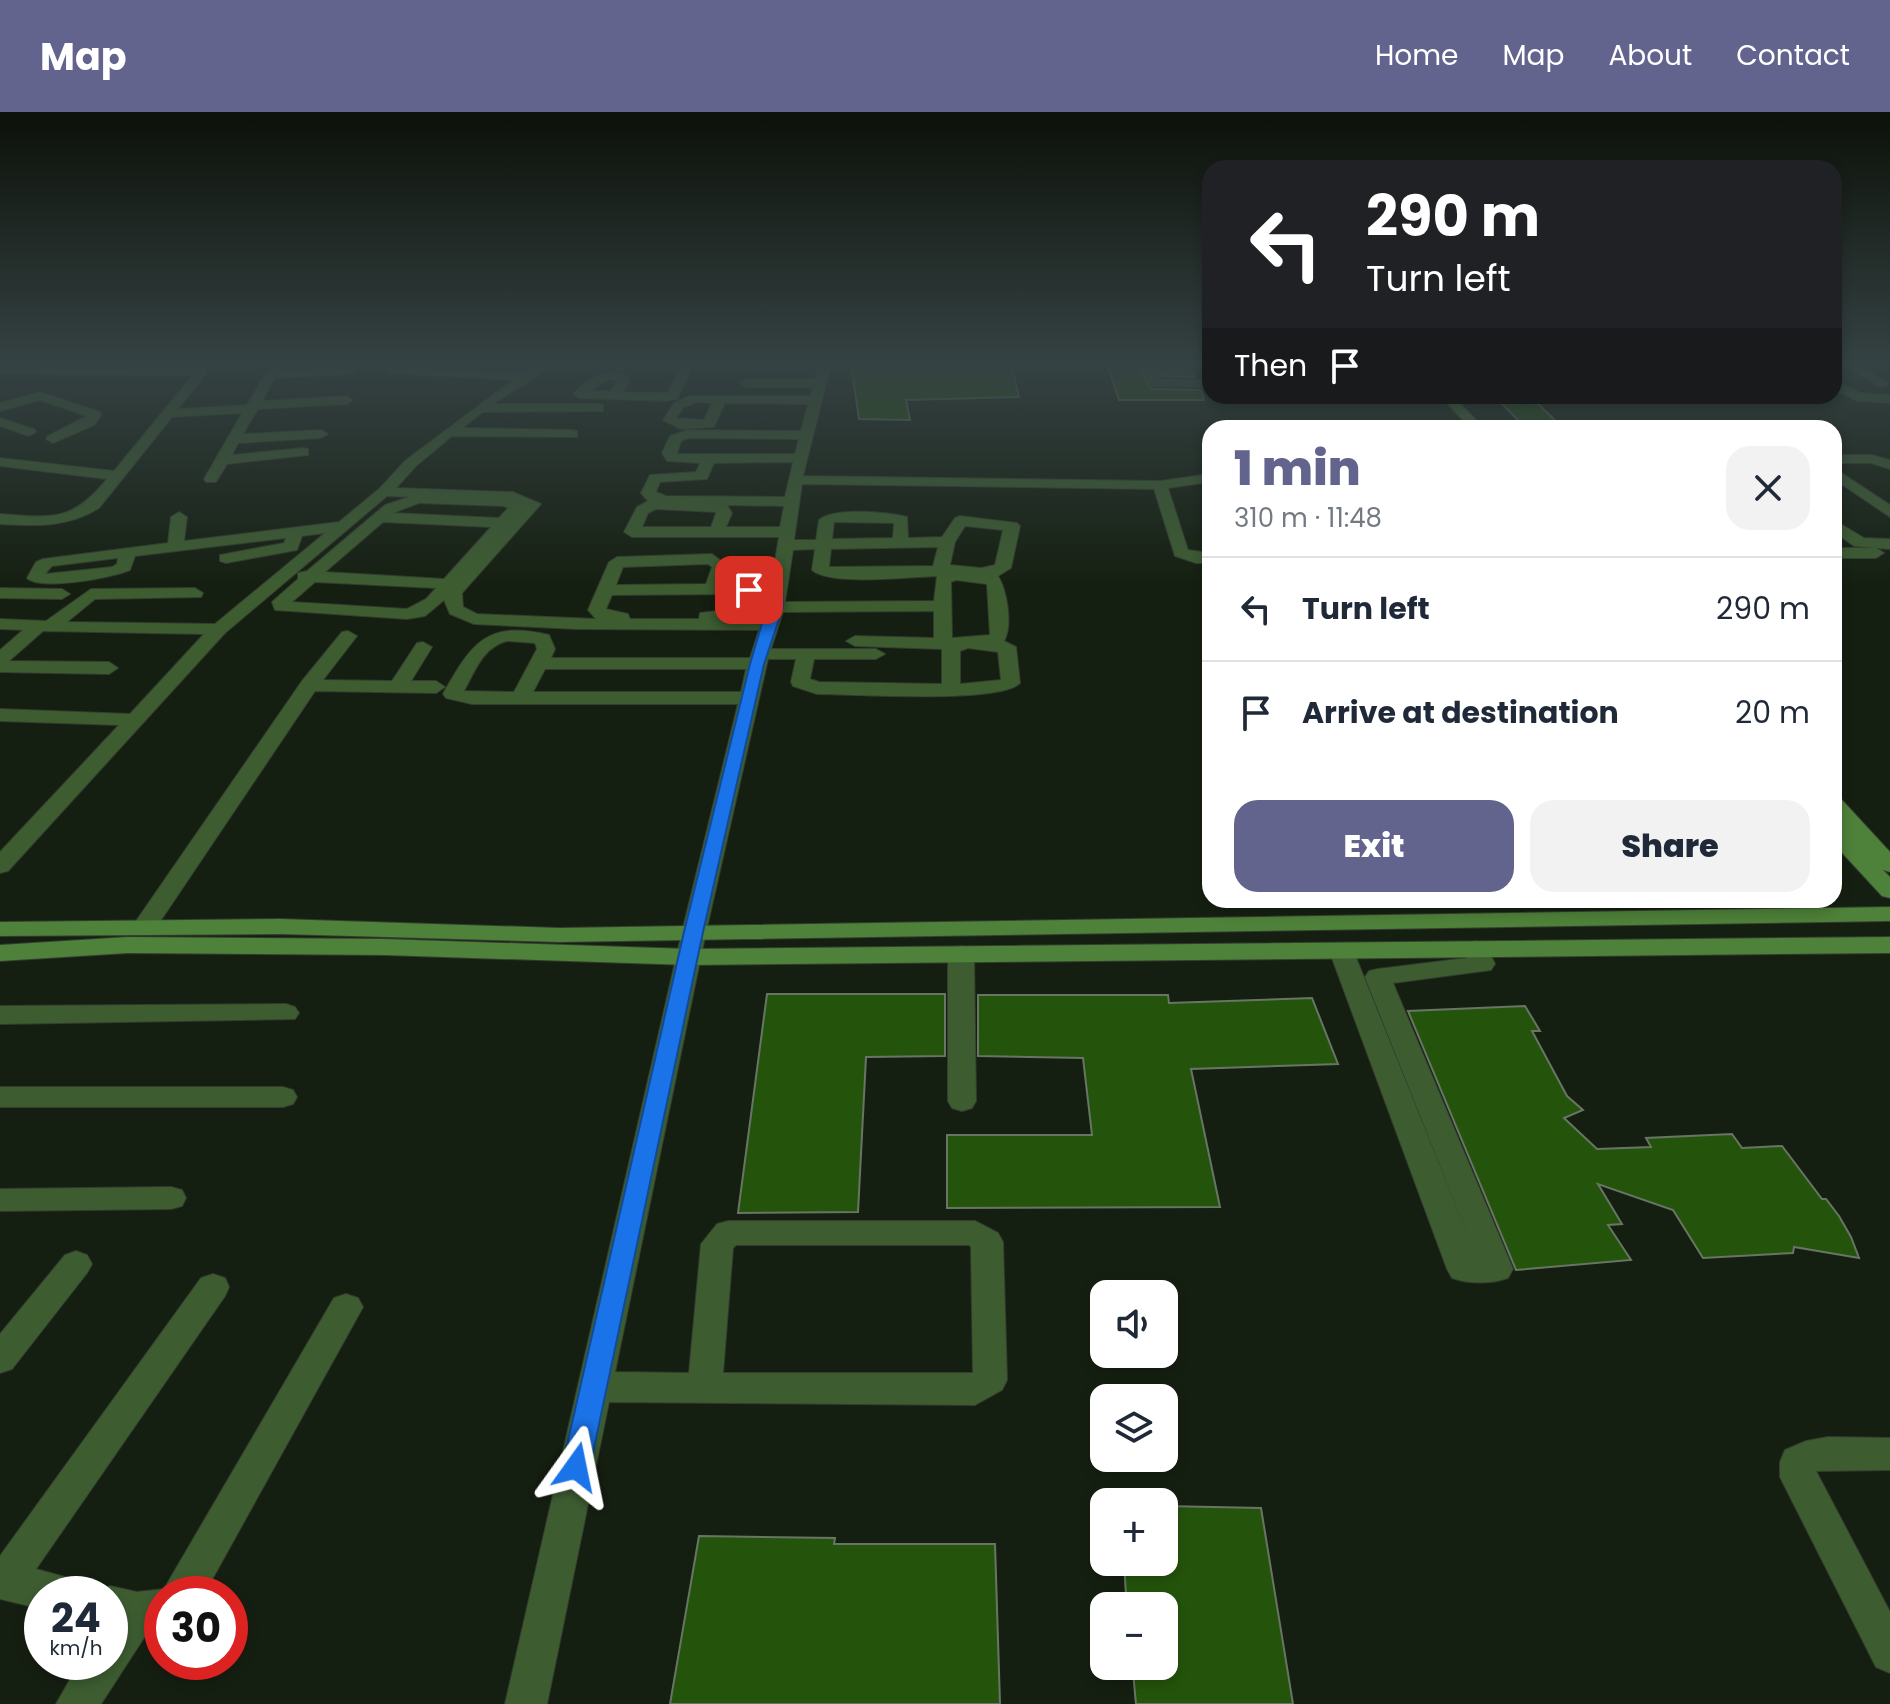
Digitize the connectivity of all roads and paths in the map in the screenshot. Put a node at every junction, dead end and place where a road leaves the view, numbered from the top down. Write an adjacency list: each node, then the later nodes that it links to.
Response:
1 (148, 438): 14 (street)
2 (245, 438): 6 (street)
3 (441, 438): 21 (street)
4 (677, 438): 9 (street)
5 (806, 438): 8 (street)
6 (233, 439): 11 (street)
7 (303, 452): 11 (street)
8 (801, 458): 9 (street); 18 (street)
9 (708, 459): 15 (street)
10 (1842, 459): 13 (street)
11 (222, 460): 17 (street)
12 (0, 462): 14 (street)
13 (1890, 465)
14 (118, 476): 26 (street)
15 (702, 476): 22 (street); 22 (street)
16 (1842, 478): 24 (street)
17 (211, 479)
18 (795, 480): 20 (street); 23 (street)
19 (1202, 482): 20 (street)
20 (1160, 485): 42 (street)
21 (384, 492): 27 (street); 57 (street)
22 (693, 501): 23 (street)
23 (792, 502): 32 (street)
24 (1890, 512)
25 (179, 517): 37 (street)
26 (0, 519)
27 (343, 526): 29 (street); 45 (street)
28 (1842, 531): 35 (street)
29 (295, 532): 37 (street); 43 (street)
30 (632, 532): 31 (street); 31 (street); 41 (street)
31 (717, 532): 32 (street)
32 (787, 538): 36 (street); 54 (street)
33 (947, 542): 34 (street); 44 (street); 44 (street)
34 (900, 543): 36 (street); 36 (street)
35 (1890, 544)
36 (821, 545): 44 (street)
37 (176, 546): 38 (street)
38 (128, 552): 38 (street)
39 (1842, 553): 40 (street)
40 (1890, 553)
41 (730, 554)
42 (1202, 557)
43 (226, 558)
44 (951, 571)
45 (285, 575): 46 (street); 59 (street)
46 (310, 577): 47 (street); 47 (street); 47 (street)
47 (449, 584)
48 (604, 590): 49 (street); 49 (street); 50 (street)
49 (712, 590): 50 (street)
50 (740, 590): 54 (street)
51 (0, 593): 53 (street)
52 (195, 593): 53 (street)
53 (91, 594): 58 (street)
54 (777, 598): 55 (street); 57 (street)
55 (943, 606): 64 (street); 64 (street)
56 (0, 624): 58 (street)
57 (770, 625): 66 (street)
58 (44, 626): 59 (street); 67 (street)
59 (219, 629): 78 (street)
60 (698, 635): 69 (street)
61 (348, 636): 71 (street)
62 (855, 641): 64 (street)
63 (423, 647): 72 (street)
64 (947, 648): 65 (street); 74 (street); 74 (street)
65 (806, 654): 66 (street); 74 (street)
66 (759, 659): 69 (street); 76 (street)
67 (1, 660): 70 (street)
68 (539, 663): 69 (street); 75 (street); 75 (street)
69 (615, 663)
70 (109, 668)
71 (309, 685): 72 (street); 85 (street)
72 (398, 686): 73 (street)
73 (436, 687)
74 (951, 689)
75 (520, 698): 76 (street)
76 (749, 698): 87 (street)
77 (0, 715): 78 (street)
78 (136, 720): 82 (street)
79 (1842, 814): 81 (street)
80 (1842, 840): 83 (street)
81 (1890, 865)
82 (0, 866)
83 (1890, 891)
84 (1890, 914): 87 (street)
85 (146, 924): 86 (street); 87 (street)
86 (0, 929)
87 (691, 945): 91 (street); 92 (street); 105 (street)
88 (1890, 945): 89 (street)
89 (1476, 949): 90 (street); 93 (street)
90 (1341, 950): 92 (street); 93 (street)
91 (0, 953)
92 (961, 954): 98 (street)
93 (1365, 978): 93 (street)
94 (286, 1013): 95 (street)
95 (0, 1015)
96 (0, 1097): 97 (street)
97 (283, 1097)
98 (962, 1101)
99 (171, 1198): 100 (street)
100 (0, 1200)
101 (76, 1264): 104 (street)
102 (213, 1287): 109 (street)
103 (346, 1307): 108 (street)
104 (0, 1359)
105 (594, 1387): 106 (street); 114 (street)
106 (705, 1387): 106 (street)
107 (1890, 1454): 111 (street)
108 (192, 1576)
109 (3, 1580): 110 (street)
110 (24, 1585)
111 (1890, 1653)
112 (92, 1680): 113 (street)
113 (77, 1704)
114 (526, 1704)

